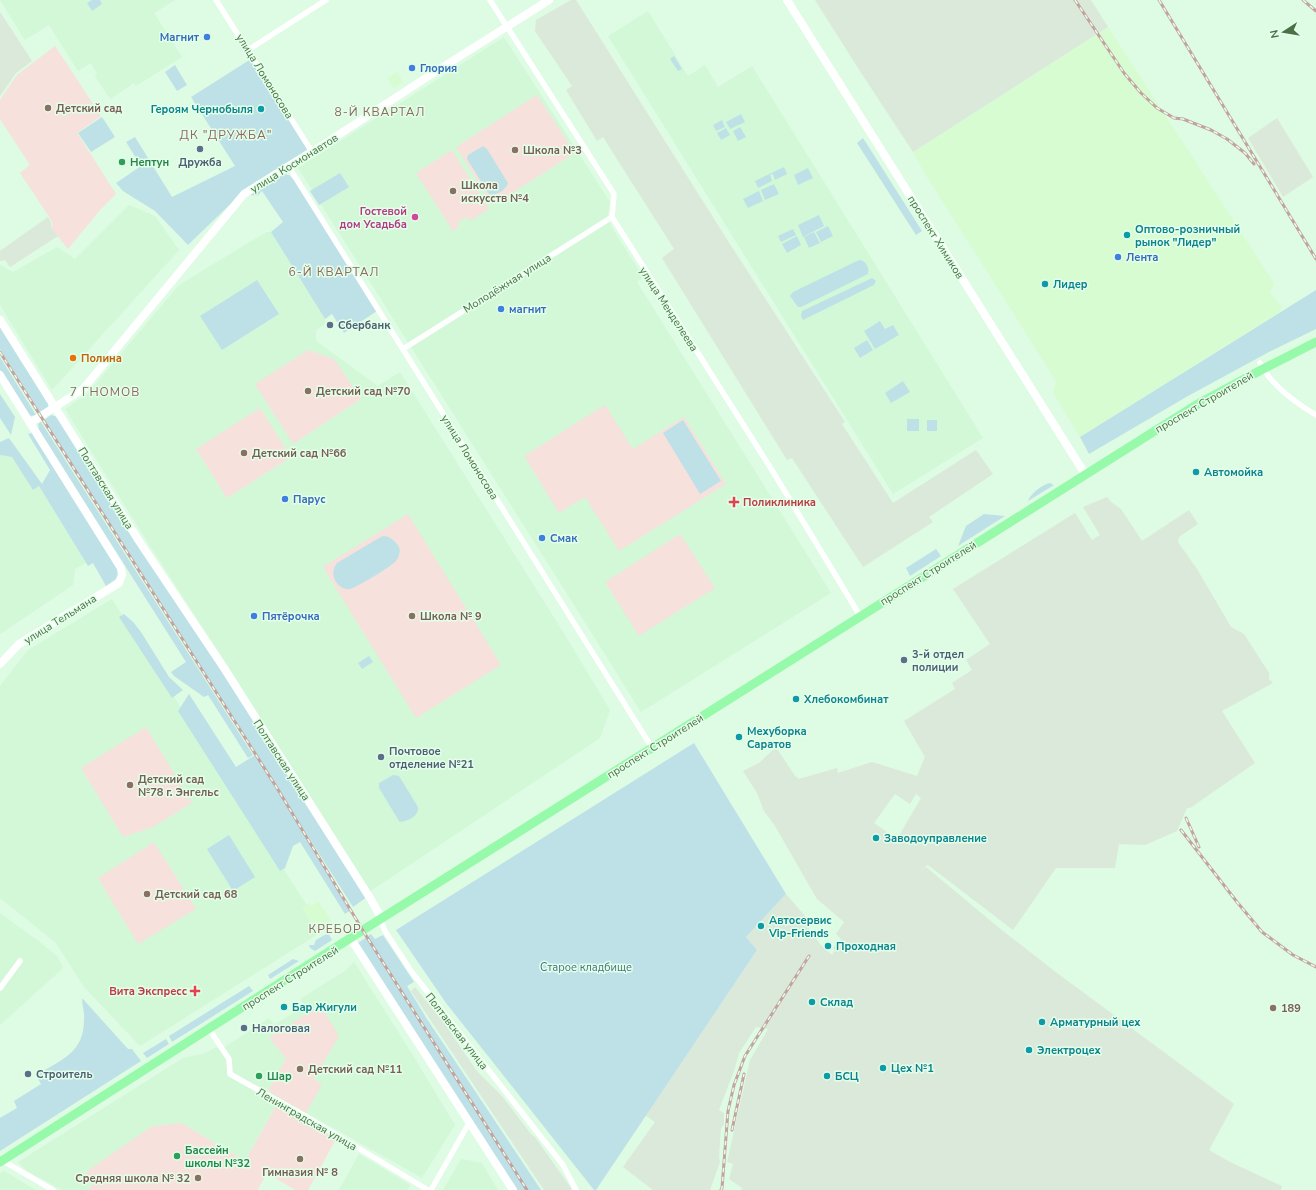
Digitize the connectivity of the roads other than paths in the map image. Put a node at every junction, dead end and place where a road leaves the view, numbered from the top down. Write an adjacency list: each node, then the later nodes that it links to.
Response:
1 (216, 0): 7 (street, улица Ломоносова)
2 (326, 0): 7 (street)
3 (490, 0): 6 (street)
4 (549, 0): 6 (street, улица Космонавтов)
5 (787, 0): 19 (street, проспект Химиков)
6 (507, 26): 8 (street, улица Космонавтов); 10 (street)
7 (248, 50): 8 (street, улица Ломоносова)
8 (312, 152): 9 (street, улица Космонавтов)
9 (289, 167): 13 (street, улица Ломоносова); 16 (street, улица Космонавтов)
10 (612, 217): 13 (street, Молодёжная улица); 20 (street, улица Менделеева)
11 (0, 320): 16 (street, Полтавская улица)
12 (1313, 340): 14 (main road, проспект Строителей)
13 (403, 349): 22 (street, улица Ломоносова)
14 (1261, 366): 17 (street); 19 (main road, проспект Строителей)
15 (0, 375): 18 (street)
16 (54, 407): 18 (street, улица Космонавтов); 23 (street, Полтавская улица)
17 (1316, 415)
18 (30, 423): 21 (street, улица Тельмана)
19 (1083, 472): 20 (main road, проспект Строителей)
20 (858, 614): 22 (main road, проспект Строителей)
21 (0, 664)
22 (650, 745): 23 (main road, проспект Строителей)
23 (379, 917): 24 (main road, проспект Строителей); 33 (street, Полтавская улица)
24 (349, 936): 27 (main road, проспект Строителей); 28 (street); 29 (main road, проспект Строителей)
25 (20, 961): 26 (street)
26 (0, 988)
27 (209, 1029): 29 (main road, проспект Строителей); 31 (street, Ленинградская улица)
28 (469, 1123): 31 (street); 32 (street)
29 (1, 1159): 30 (street)
30 (53, 1190)
31 (429, 1190)
32 (513, 1190)
33 (576, 1190)

